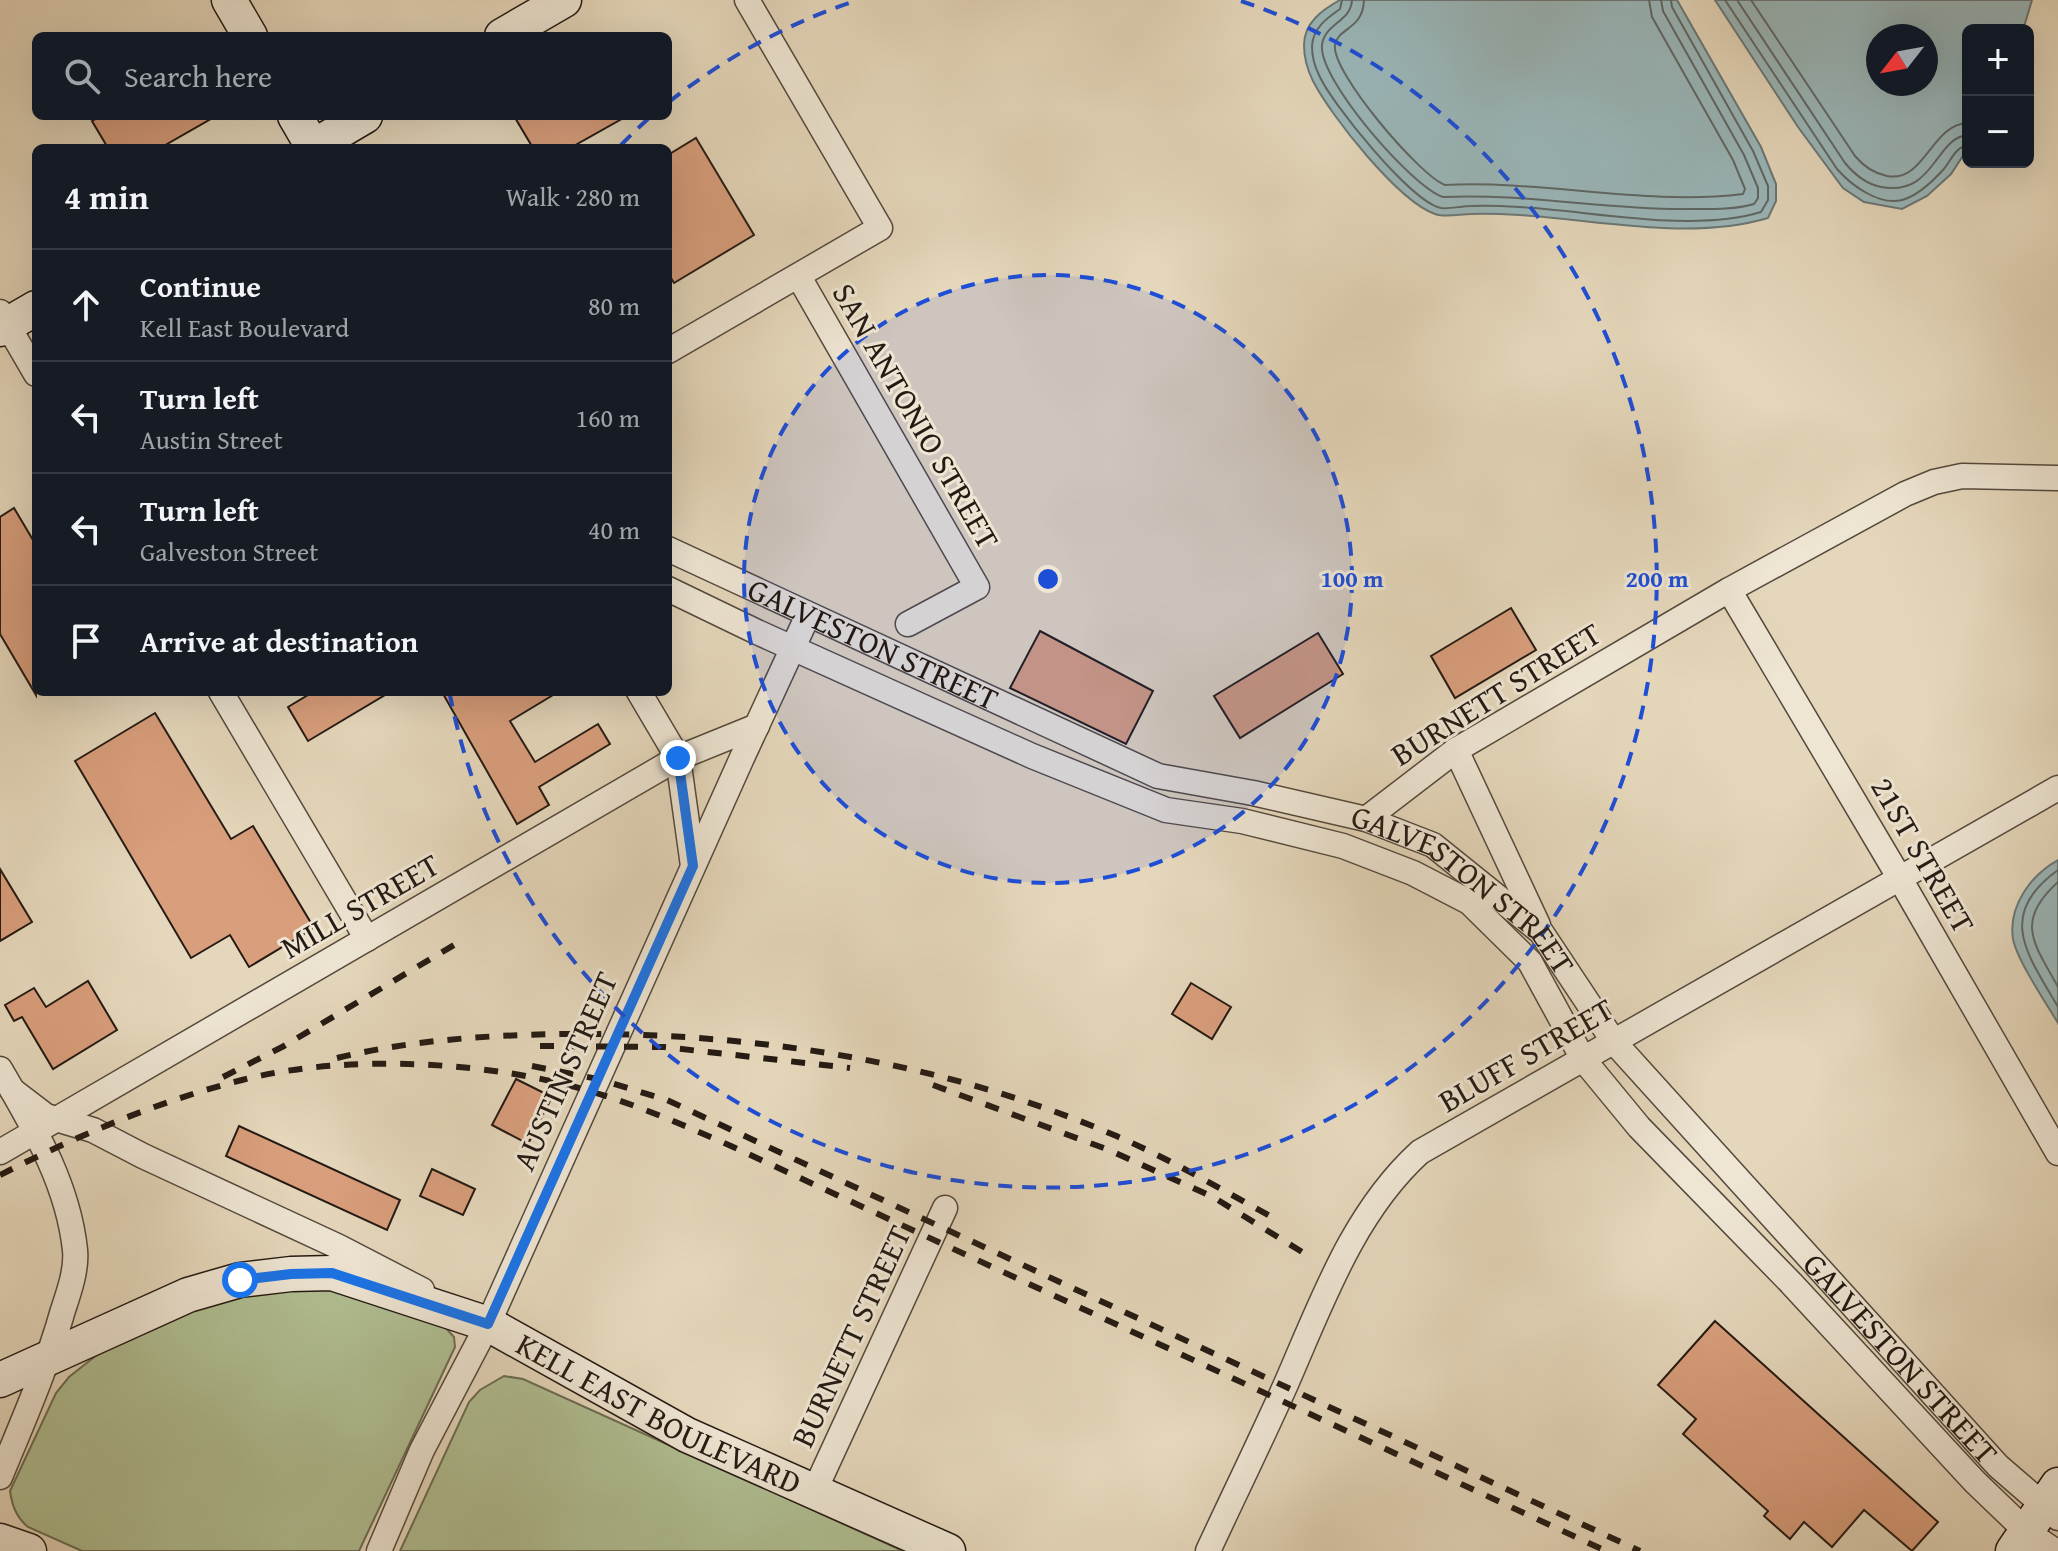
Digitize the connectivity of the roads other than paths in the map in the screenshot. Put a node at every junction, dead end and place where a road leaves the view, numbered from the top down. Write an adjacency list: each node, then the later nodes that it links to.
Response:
1 (229, 0): 4 (main road)
2 (564, 0): 5 (main road)
3 (747, 0): 10 (street)
4 (248, 32)
5 (509, 32)
6 (297, 120): 8 (main road)
7 (358, 120): 9 (main road)
8 (310, 144)
9 (319, 144)
10 (799, 277): 12 (street); 19 (street, SAN ANTONIO STREET)
11 (11, 319): 13 (street)
12 (672, 349)
13 (32, 365)
14 (2058, 478): 16 (street, BURNETT STREET)
15 (672, 551): 18 (street, GALVESTON STREET)
16 (1729, 590): 24 (street, BURNETT STREET); 29 (street, 21ST STREET)
17 (672, 591): 20 (street, GALVESTON STREET)
18 (808, 615): 20 (street, AUSTIN STREET); 27 (street, GALVESTON STREET)
19 (908, 624)
20 (794, 649): 23 (street, AUSTIN STREET); 33 (street, GALVESTON STREET)
21 (223, 696): 31 (street)
22 (641, 696): 25 (street)
23 (757, 726): 25 (street, MILL STREET); 28 (street, AUSTIN STREET)
24 (1456, 750): 27 (street, BURNETT STREET); 30 (street)
25 (678, 758): 28 (street); 31 (street, MILL STREET)
26 (2058, 788): 29 (street, BLUFF STREET)
27 (1366, 819): 30 (street, GALVESTON STREET)
28 (693, 866): 39 (street, AUSTIN STREET)
29 (1899, 877): 32 (street, BLUFF STREET); 37 (street, 21ST STREET)
30 (1541, 932): 32 (street, GALVESTON STREET)
31 (367, 939): 35 (street, MILL STREET)
32 (1614, 1042): 33 (street, BLUFF STREET); 44 (street, GALVESTON STREET)
33 (1583, 1059): 44 (street, GALVESTON STREET); 49 (street, BLUFF STREET)
34 (6, 1080): 35 (street)
35 (46, 1125): 36 (street, MILL STREET); 39 (street); 40 (street)
36 (0, 1152)
37 (2058, 1153)
38 (945, 1208): 43 (street, BURNETT STREET)
39 (488, 1324): 40 (main road, KELL EAST BOULEVARD); 43 (main road, KELL EAST BOULEVARD); 47 (street, AUSTIN STREET)
40 (49, 1361): 41 (main road, KELL EAST BOULEVARD); 42 (street)
41 (0, 1380)
42 (0, 1477)
43 (814, 1492): 48 (main road, KELL EAST BOULEVARD)
44 (2040, 1519): 50 (street, GALVESTON STREET)
45 (0, 1541): 46 (main road)
46 (29, 1551)
47 (379, 1551)
48 (948, 1551)
49 (1208, 1551)
50 (2055, 1551)

